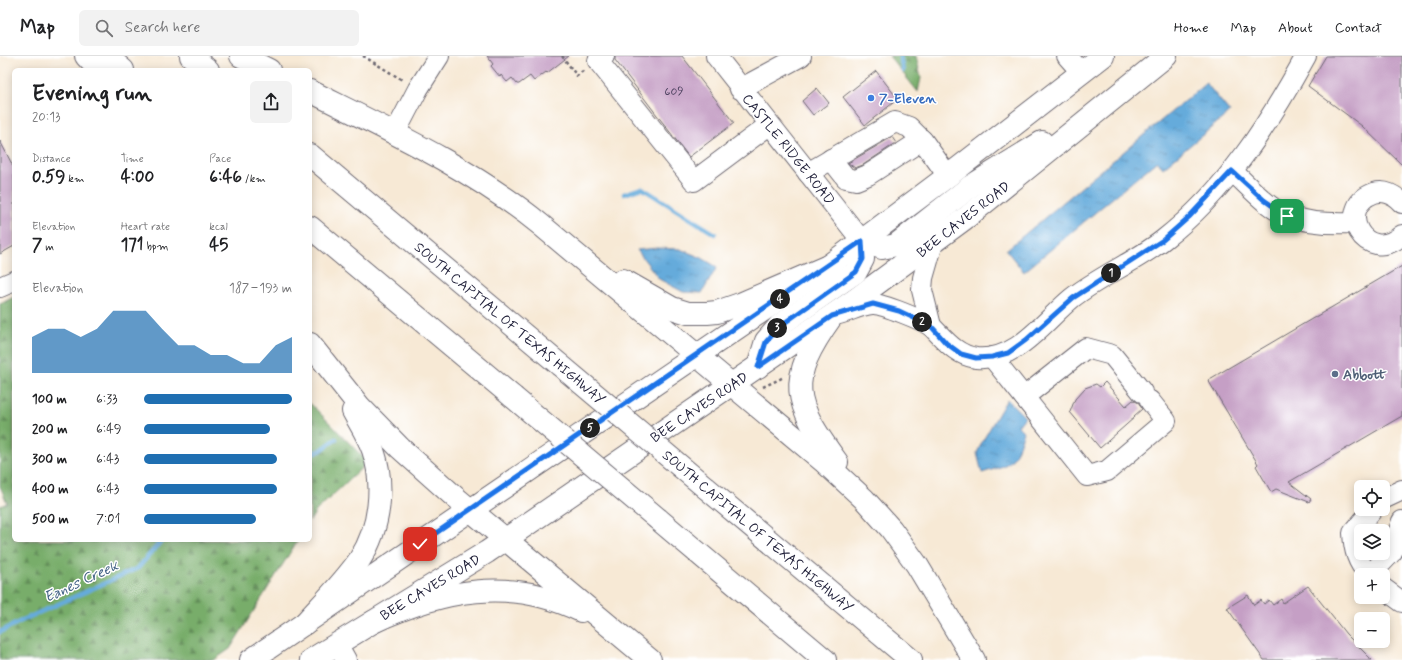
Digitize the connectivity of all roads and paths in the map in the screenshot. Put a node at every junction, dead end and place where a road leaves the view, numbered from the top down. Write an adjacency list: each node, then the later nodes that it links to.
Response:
1 (86, 56): 15 (main road)
2 (107, 56): 16 (main road)
3 (191, 56): 17 (main road)
4 (241, 56): 18 (main road)
5 (363, 56): 20 (path)
6 (439, 56): 20 (street)
7 (562, 56): 14 (path)
8 (716, 56): 21 (street, CASTLE RIDGE ROAD)
9 (801, 56): 21 (street)
10 (1067, 56): 19 (street)
11 (1103, 56): 19 (main road)
12 (1166, 56): 23 (main road, BEE CAVES ROAD)
13 (1306, 56): 29 (street)
14 (601, 58): 24 (street)
15 (97, 68)
16 (121, 68)
17 (206, 68)
18 (265, 68)
19 (1082, 73): 31 (main road)
20 (418, 89): 25 (street)
21 (740, 89): 24 (street, CASTLE RIDGE ROAD)
22 (312, 92): 25 (main road)
23 (1120, 94): 36 (main road); 38 (main road, BEE CAVES ROAD)
24 (769, 125): 30 (street, CASTLE RIDGE ROAD)
25 (395, 133): 37 (main road)
26 (922, 140): 28 (street); 28 (street); 31 (street)
27 (312, 158): 72 (main road, SOUTH CAPITAL OF TEXAS HIGHWAY, bridge)
28 (831, 159): 30 (street)
29 (1232, 171): 33 (street); 46 (street)
30 (808, 173): 36 (street, CASTLE RIDGE ROAD)
31 (948, 176): 36 (main road)
32 (1402, 203): 33 (street)
33 (1355, 222): 35 (street)
34 (312, 229): 71 (main road, bridge)
35 (1402, 235)
36 (862, 241): 39 (main road); 47 (main road)
37 (562, 243): 39 (main road); 45 (main road)
38 (933, 243): 42 (main road, BEE CAVES ROAD); 43 (street)
39 (828, 266): 45 (main road)
40 (12, 282): 41 (street)
41 (0, 286)
42 (832, 316): 43 (street); 47 (main road, BEE CAVES ROAD); 55 (main road)
43 (931, 326): 46 (street)
44 (312, 347): 48 (main road)
45 (696, 356): 50 (main road); 56 (main road)
46 (992, 357): 52 (street)
47 (758, 367): 50 (main road, BEE CAVES ROAD)
48 (331, 372): 56 (main road); 65 (main road)
49 (786, 376): 51 (path)
50 (732, 385): 55 (main road); 59 (main road, BEE CAVES ROAD)
51 (758, 390)
52 (1024, 397): 52 (street)
53 (1402, 490): 54 (street)
54 (1390, 496)
55 (864, 499): 73 (main road)
56 (470, 509): 59 (main road); 65 (main road)
57 (1367, 516): 60 (street)
58 (1402, 521): 61 (street)
59 (507, 539): 64 (main road, BEE CAVES ROAD); 66 (main road)
60 (1363, 568)
61 (1377, 568)
62 (1390, 593): 63 (street)
63 (1402, 602)
64 (373, 622): 66 (main road); 67 (main road, BEE CAVES ROAD)
65 (304, 624): 68 (main road)
66 (613, 628): 70 (main road)
67 (341, 652): 69 (main road, BEE CAVES ROAD)
68 (251, 660)
69 (311, 660)
70 (650, 660)
71 (825, 660)
72 (911, 660)
73 (974, 660)

